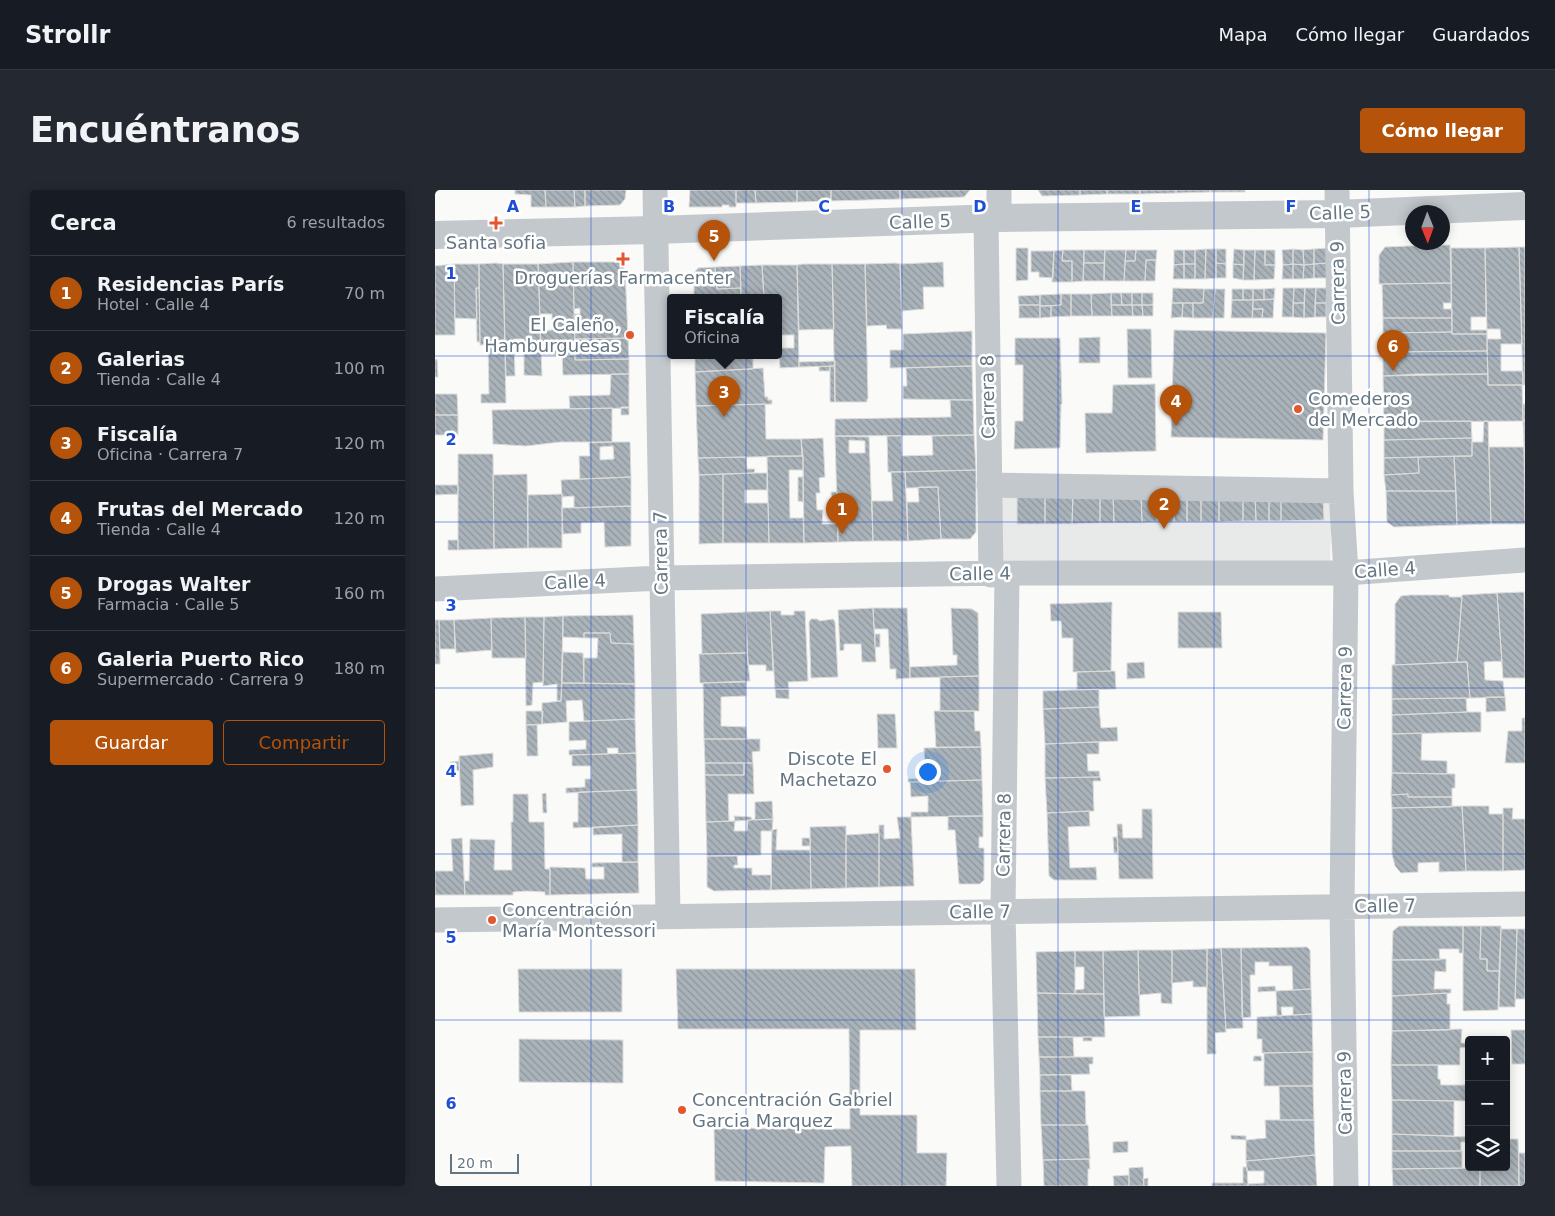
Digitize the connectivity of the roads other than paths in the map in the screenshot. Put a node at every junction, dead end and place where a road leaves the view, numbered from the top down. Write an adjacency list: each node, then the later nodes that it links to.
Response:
1 (655, 190): 6 (street, Carrera 7)
2 (999, 190): 5 (street, Carrera 8)
3 (1337, 202): 4 (street, Calle 5); 5 (street, Calle 5); 9 (street, Carrera 9)
4 (1525, 206)
5 (993, 219): 6 (street, Calle 5); 8 (street, Carrera 8)
6 (655, 230): 7 (street, Calle 5); 13 (street, Carrera 7)
7 (435, 235)
8 (989, 484): 9 (street); 12 (street, Carrera 8)
9 (1341, 491): 11 (street, Carrera 9)
10 (1525, 560): 11 (street, Calle 4)
11 (1346, 573): 12 (street, Calle 4); 16 (street, Carrera 9)
12 (999, 574): 13 (street, Calle 4); 17 (street, Carrera 8)
13 (661, 578): 14 (street, Calle 4); 18 (street, Carrera 7)
14 (435, 589)
15 (1525, 904): 16 (street, Calle 7)
16 (1342, 907): 17 (street, Calle 7); 21 (street, Carrera 9)
17 (1003, 912): 18 (street, Calle 7); 20 (street, Carrera 8)
18 (668, 916): 19 (street, Calle 7)
19 (435, 920)
20 (1009, 1186)
21 (1346, 1186)

